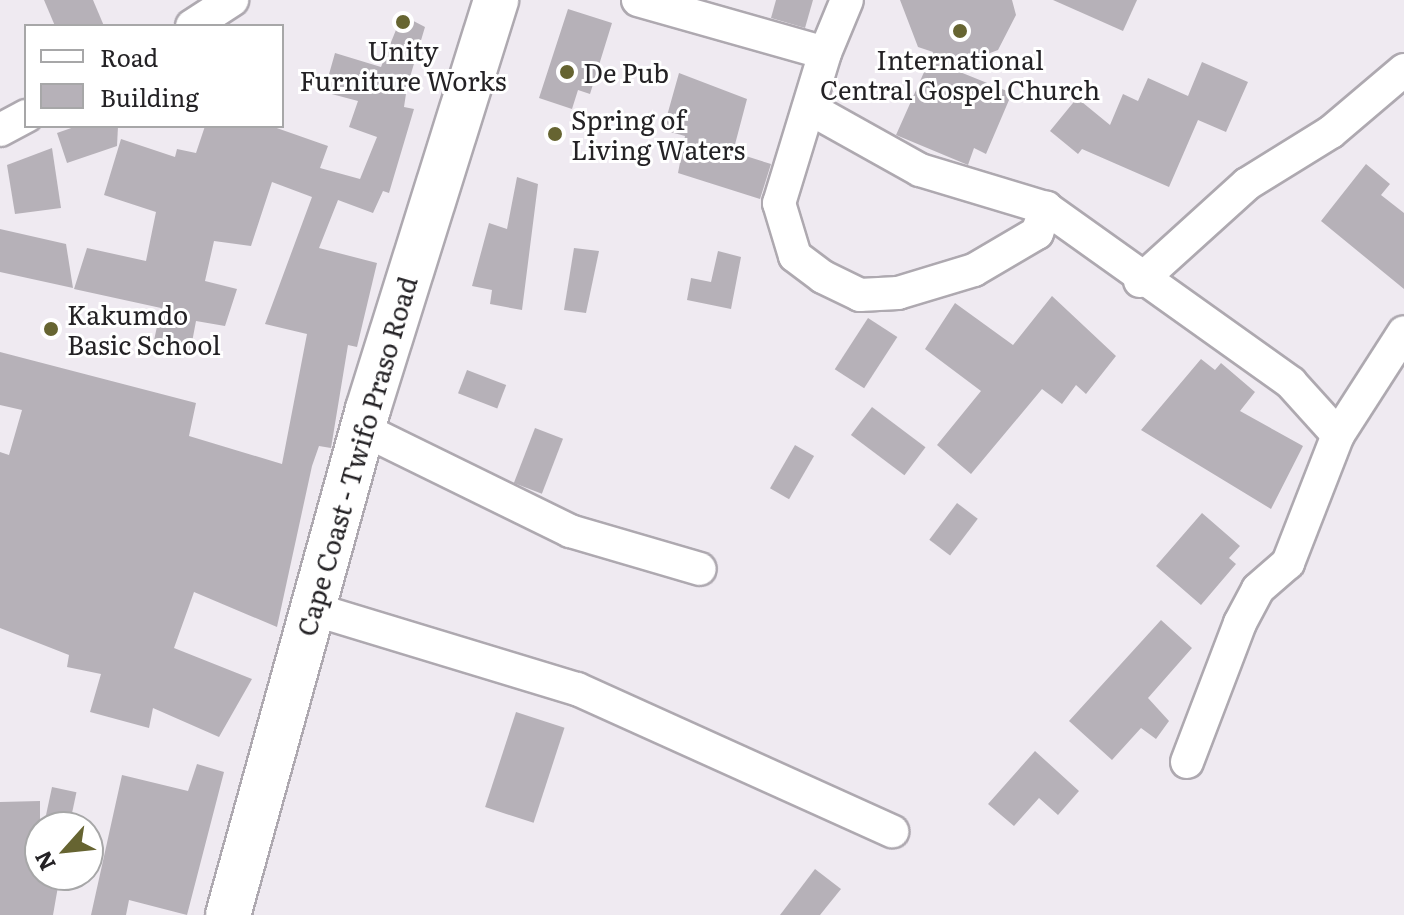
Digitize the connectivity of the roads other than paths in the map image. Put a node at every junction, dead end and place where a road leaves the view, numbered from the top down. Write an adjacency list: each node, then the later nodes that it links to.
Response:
1 (232, 0): 5 (street)
2 (496, 0): 14 (main road, Cape Coast - Twifo Praso Road)
3 (638, 0): 6 (street)
4 (847, 0): 6 (street)
5 (195, 24)
6 (825, 53): 8 (street)
7 (1404, 70): 12 (street)
8 (809, 108): 11 (street); 11 (street)
9 (24, 117): 10 (street)
10 (0, 130)
11 (1046, 208): 12 (street)
12 (1140, 281): 15 (street)
13 (1404, 332): 15 (street)
14 (362, 429): 16 (street); 17 (main road, Cape Coast - Twifo Praso Road)
15 (1338, 435): 18 (street)
16 (700, 569)
17 (313, 609): 19 (street); 20 (main road, Cape Coast - Twifo Praso Road)
18 (1187, 762)
19 (892, 831)
20 (228, 915)

